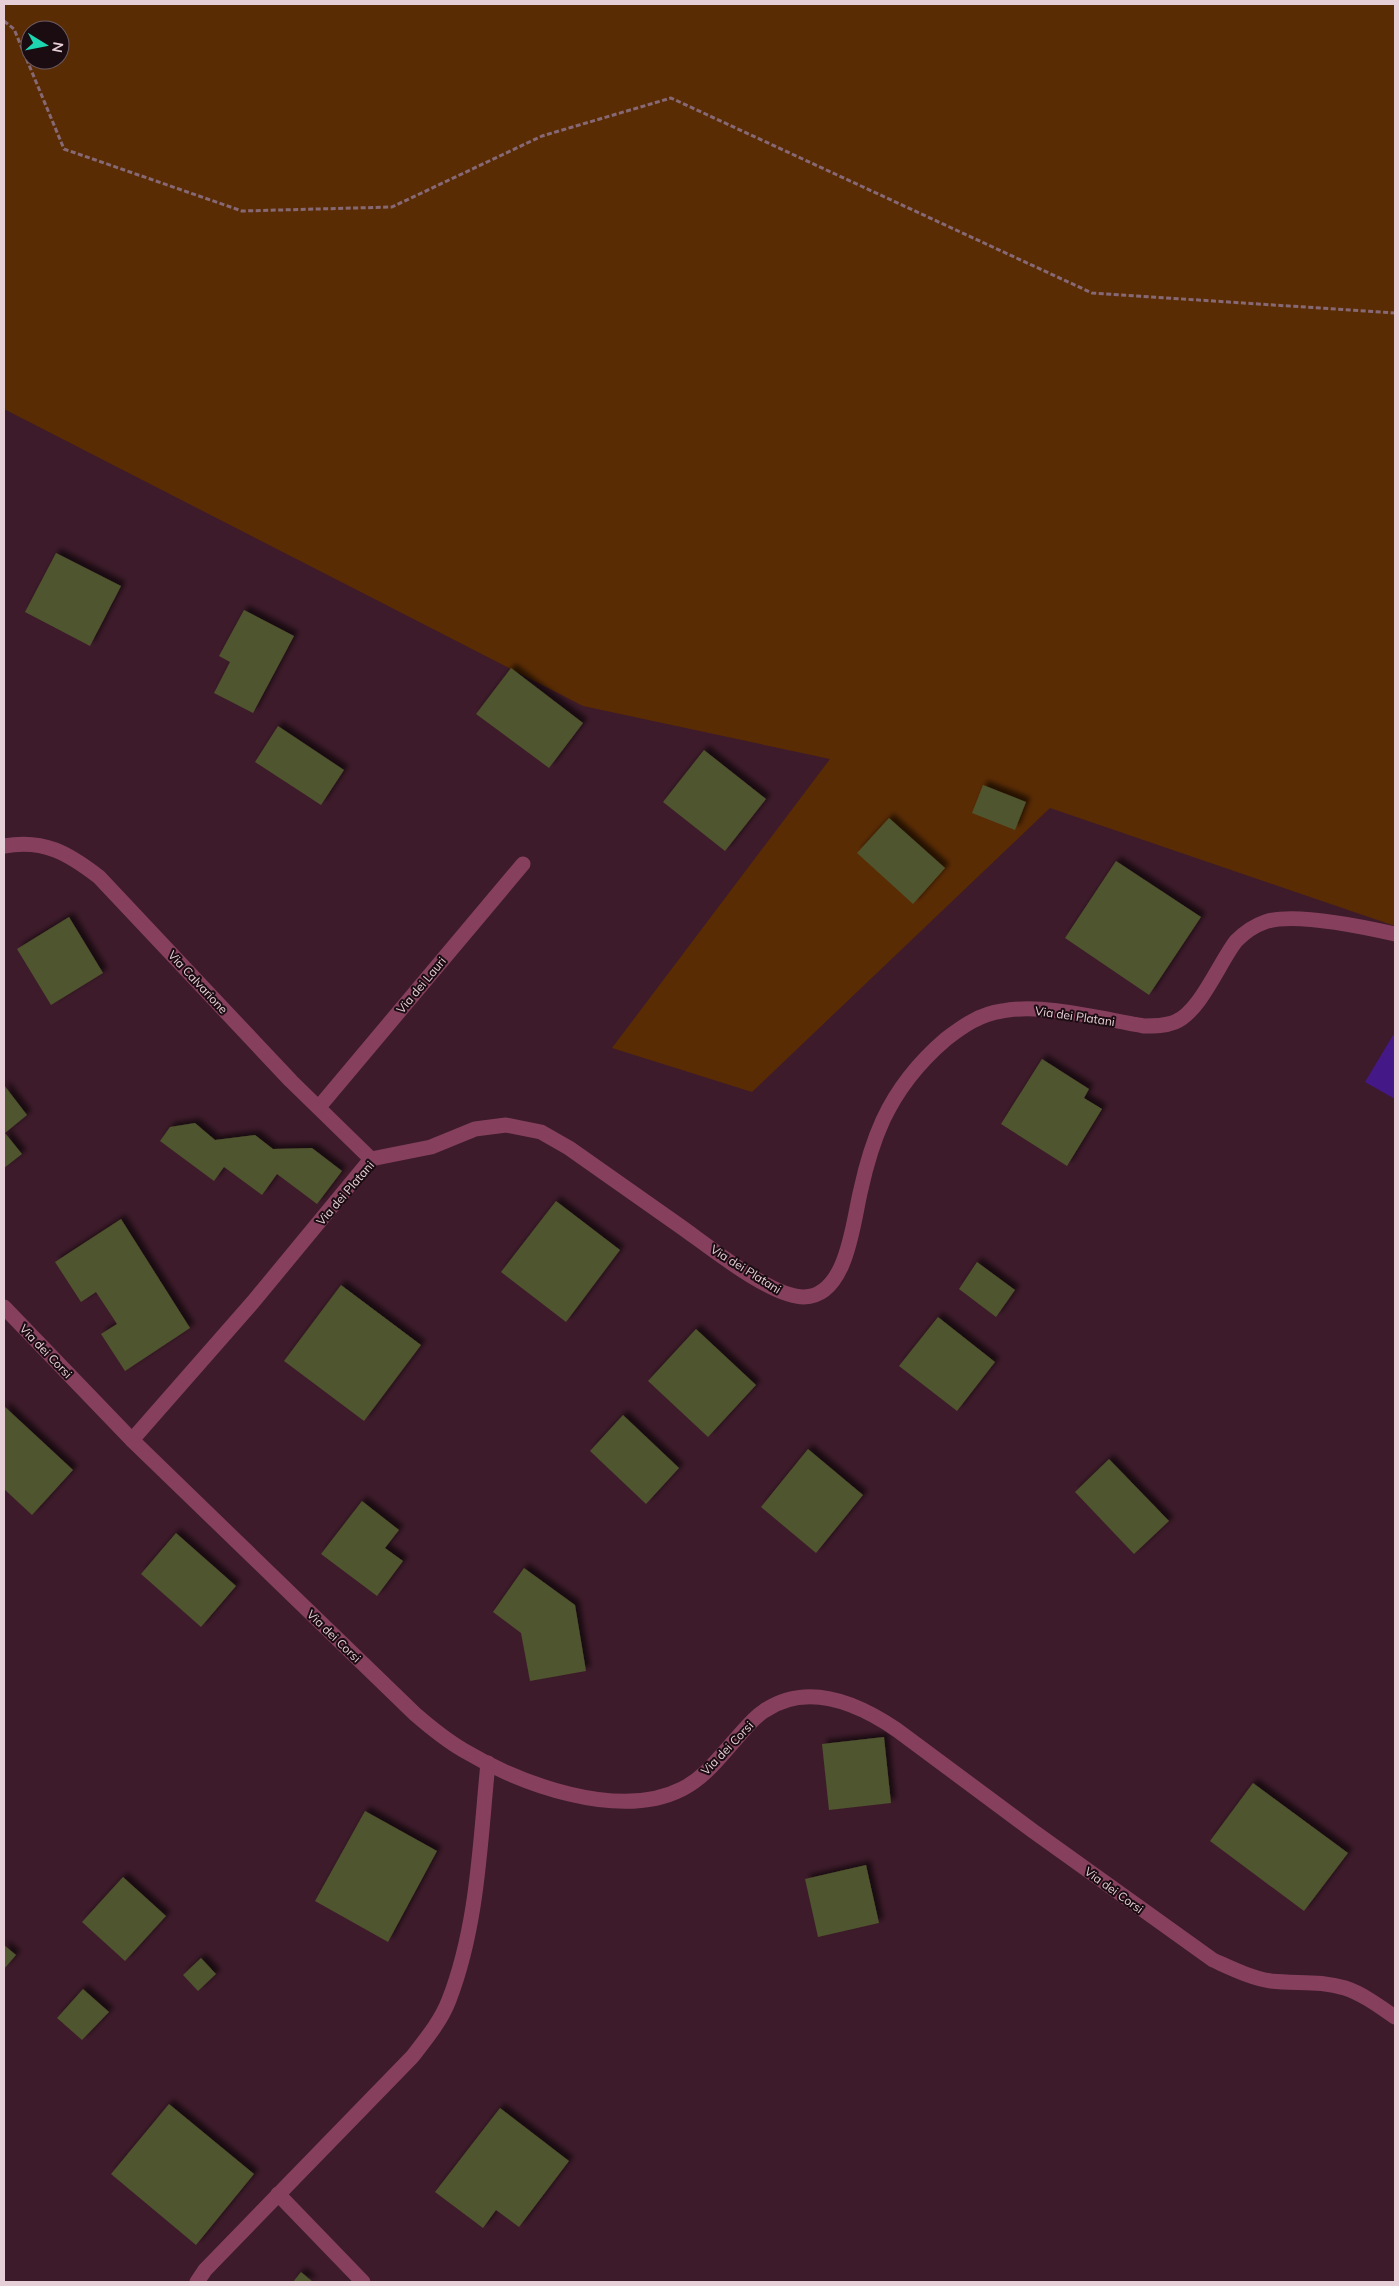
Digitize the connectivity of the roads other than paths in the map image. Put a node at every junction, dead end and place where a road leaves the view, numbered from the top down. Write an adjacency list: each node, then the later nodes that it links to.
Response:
1 (4, 846): 4 (street, Via Calvarione)
2 (523, 864): 4 (street, Via dei Lauri)
3 (1395, 934): 5 (street, Via dei Platani)
4 (319, 1107): 5 (street, Via Calvarione)
5 (371, 1159): 7 (street, Via dei Platani)
6 (4, 1307): 7 (street, Via dei Corsi)
7 (132, 1440): 8 (street, Via dei Corsi)
8 (488, 1763): 9 (street, Via dei Corsi); 10 (street)
9 (1395, 2017)
10 (278, 2194): 11 (street); 12 (street)
11 (198, 2282)
12 (363, 2282)

